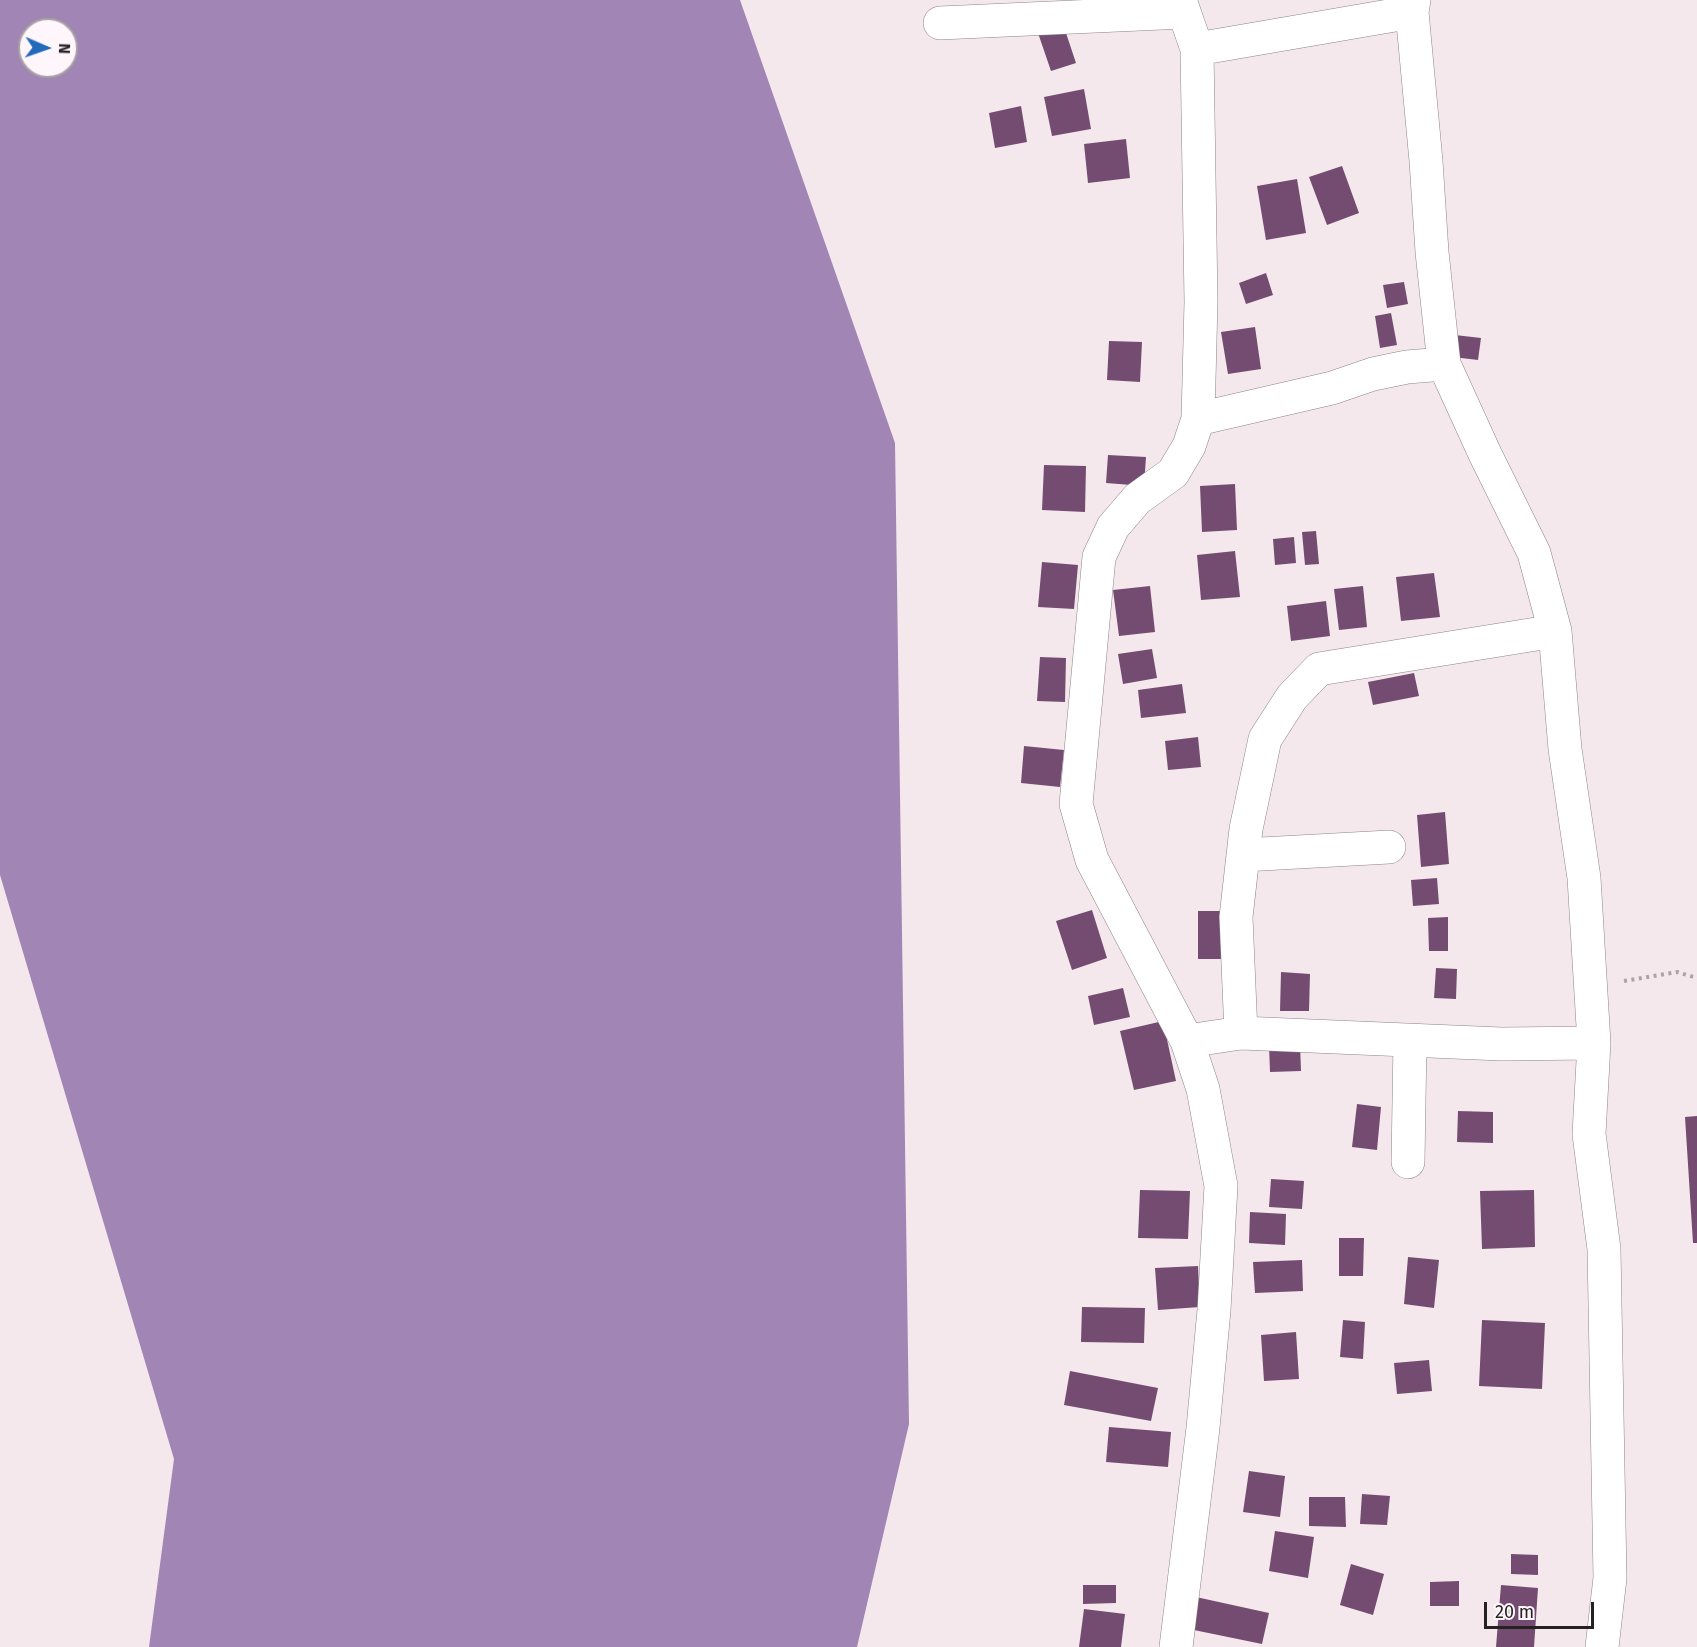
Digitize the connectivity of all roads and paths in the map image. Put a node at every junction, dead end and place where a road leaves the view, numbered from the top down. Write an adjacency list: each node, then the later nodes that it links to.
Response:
1 (1182, 6): 3 (street); 4 (street)
2 (1413, 6): 4 (street); 5 (street)
3 (940, 23)
4 (1197, 50): 6 (street)
5 (1444, 364): 6 (street); 7 (street)
6 (1198, 419): 13 (street)
7 (1555, 631): 9 (street); 11 (street)
8 (1389, 847): 9 (street)
9 (1243, 855): 12 (street)
10 (1697, 978): 11 (path)
11 (1591, 986): 15 (street)
12 (1241, 1033): 13 (street); 14 (street)
13 (1187, 1041): 17 (street)
14 (1410, 1041): 15 (street); 16 (street)
15 (1594, 1043): 18 (street)
16 (1408, 1162)
17 (1176, 1647)
18 (1602, 1647)

